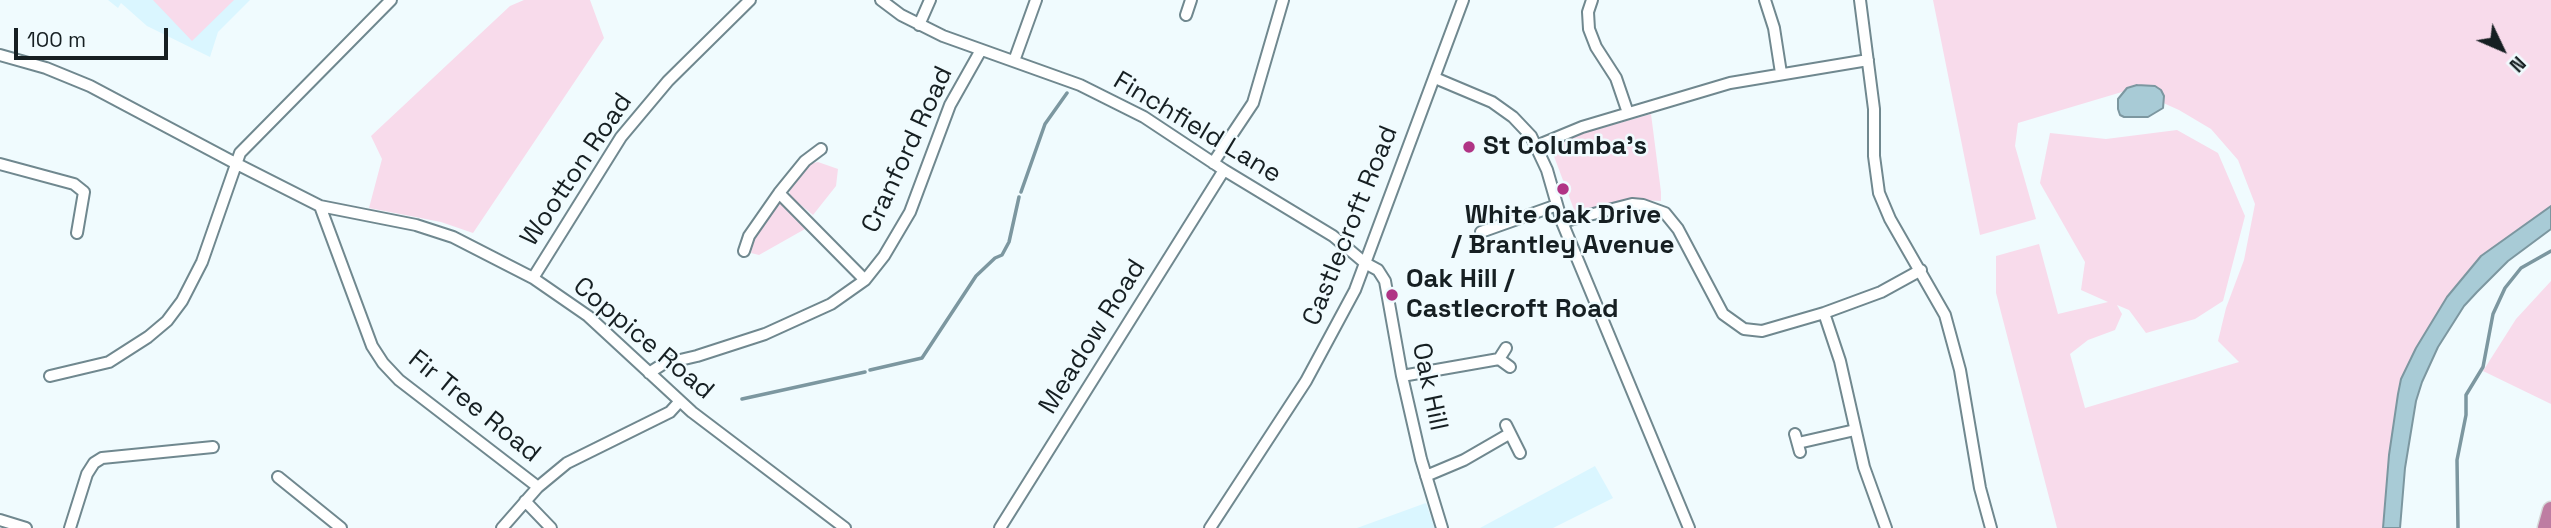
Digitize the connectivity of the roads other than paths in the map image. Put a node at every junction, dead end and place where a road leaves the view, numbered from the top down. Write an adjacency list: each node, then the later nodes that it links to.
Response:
1 (391, 0): 23 (street)
2 (750, 0): 36 (street, Wootton Road)
3 (881, 0): 13 (street, Finchfield Lane)
4 (930, 0): 13 (street)
5 (1036, 0): 17 (street)
6 (1191, 0): 12 (street)
7 (1283, 0): 24 (street)
8 (1463, 0): 19 (street, Castlecroft Road)
9 (1592, 0): 20 (street)
10 (1765, 0): 18 (street)
11 (1860, 0): 16 (street)
12 (1186, 15)
13 (919, 25): 14 (street, Finchfield Lane)
14 (981, 50): 17 (street, Finchfield Lane); 37 (street, Cranford Road)
15 (0, 55): 23 (street, Coppice Road)
16 (1868, 60): 18 (street); 35 (street)
17 (1014, 61): 24 (street, Finchfield Lane)
18 (1781, 73): 20 (street)
19 (1434, 78): 21 (street); 34 (street, Castlecroft Road)
20 (1628, 113): 21 (street)
21 (1536, 146): 28 (street)
22 (821, 149): 27 (street)
23 (235, 163): 29 (street, Coppice Road); 43 (street)
24 (1213, 163): 26 (street, Finchfield Lane)
25 (0, 164): 32 (street)
26 (1224, 170): 34 (street, Finchfield Lane); 62 (street, Meadow Road)
27 (779, 193): 33 (street); 37 (street)
28 (1557, 205): 30 (street); 31 (street)
29 (320, 206): 36 (street, Coppice Road); 52 (street, Fir Tree Road)
30 (1562, 222): 38 (street); 65 (street)
31 (1481, 232)
32 (77, 233)
33 (744, 251)
34 (1365, 263): 44 (street, Oak Hill); 63 (street, Castlecroft Road)
35 (1921, 270): 38 (street); 67 (street)
36 (533, 278): 42 (street, Coppice Road)
37 (865, 280): 42 (street, Cranford Road)
38 (1824, 313): 46 (street)
39 (1506, 348): 40 (street)
40 (1499, 359): 41 (street); 44 (street)
41 (1510, 367)
42 (649, 373): 45 (street, Coppice Road)
43 (50, 376)
44 (1402, 376): 50 (street, Oak Hill)
45 (680, 401): 52 (street); 61 (street, Coppice Road)
46 (1855, 430): 47 (street); 66 (street)
47 (1798, 443)
48 (214, 447): 57 (street)
49 (1520, 453): 50 (street)
50 (1426, 476): 64 (street, Oak Hill)
51 (278, 477): 58 (street)
52 (538, 488): 53 (street)
53 (525, 501): 59 (street); 60 (street)
54 (2551, 510): 68 (highway)
55 (0, 520): 56 (street)
56 (26, 528)
57 (70, 528)
58 (341, 528)
59 (502, 528)
60 (551, 528)
61 (845, 528)
62 (1000, 528)
63 (1210, 528)
64 (1442, 528)
65 (1689, 528)
66 (1886, 528)
67 (1989, 528)
68 (2546, 528)

